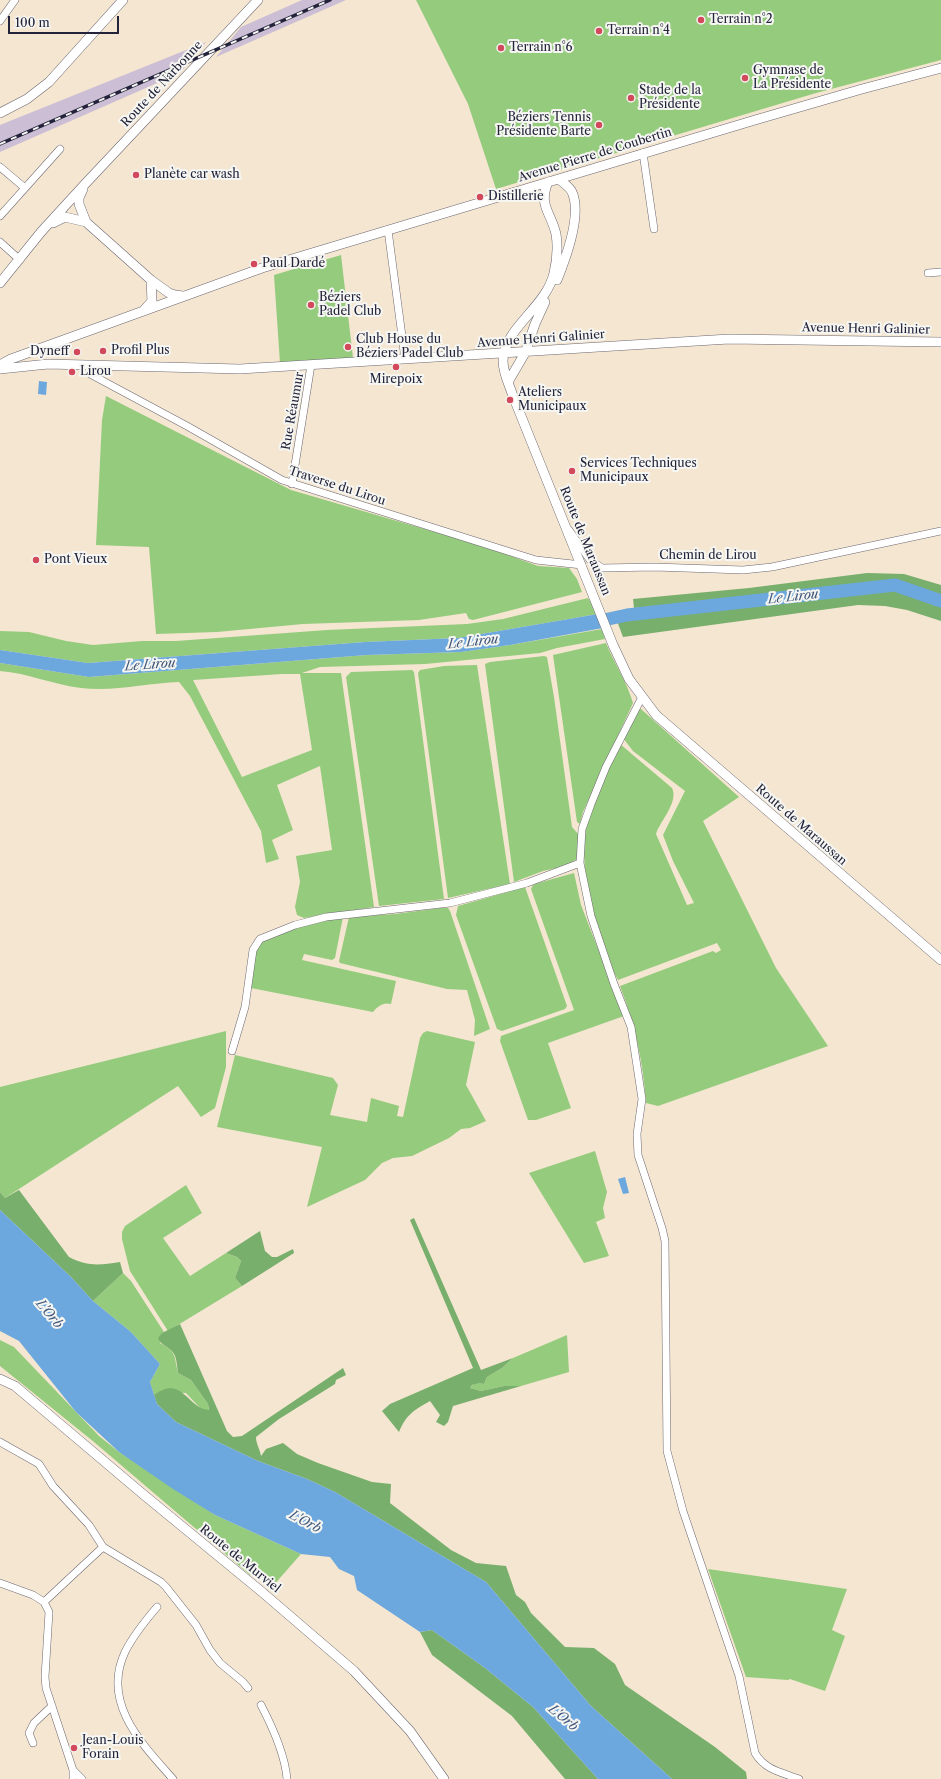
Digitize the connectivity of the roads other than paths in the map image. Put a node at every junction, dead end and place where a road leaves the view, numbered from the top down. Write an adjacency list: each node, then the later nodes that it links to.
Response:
1 (15, 0): 4 (street)
2 (123, 0): 6 (main road)
3 (258, 0): 12 (main road, Route de Narbonne)
4 (0, 21)
5 (941, 68): 8 (main road, Avenue Pierre de Coubertin)
6 (0, 113)
7 (60, 149): 13 (street)
8 (643, 153): 10 (main road, Avenue Pierre de Coubertin); 16 (street)
9 (0, 167): 13 (street)
10 (559, 179): 11 (main road, Avenue Pierre de Coubertin); 28 (main road)
11 (548, 182): 17 (main road, Avenue Pierre de Coubertin); 29 (main road)
12 (85, 184): 15 (main road, Route de Narbonne); 18 (main road, Route de Narbonne)
13 (24, 188): 14 (street)
14 (0, 216)
15 (86, 222): 18 (main road, Route de Narbonne); 23 (main road, Avenue Pierre de Coubertin)
16 (654, 229)
17 (388, 230): 25 (main road, Avenue Pierre de Coubertin); 30 (street)
18 (41, 232): 20 (main road, Route de Narbonne)
19 (0, 242): 20 (street)
20 (20, 260): 24 (main road, Route de Narbonne)
21 (941, 272): 22 (street)
22 (928, 273)
23 (151, 280): 25 (main road, Avenue Pierre de Coubertin); 26 (main road)
24 (0, 283)
25 (189, 295): 26 (main road, Avenue Pierre de Coubertin)
26 (143, 311): 31 (main road, Avenue Pierre de Coubertin)
27 (941, 342): 28 (main road, Avenue Henri Galinier)
28 (525, 352): 29 (main road, Avenue Henri Galinier); 35 (main road)
29 (504, 354): 30 (main road, Avenue Henri Galinier); 35 (main road, Route de Maraussan)
30 (405, 359): 32 (main road, Avenue Henri Galinier)
31 (0, 365)
32 (311, 365): 34 (main road, Avenue Henri Galinier); 36 (street, Rue Réaumur)
33 (0, 369): 34 (main road, Avenue Henri Galinier)
34 (90, 370): 36 (street, Traverse du Lirou)
35 (508, 382): 37 (main road, Route de Maraussan)
36 (292, 484): 39 (street, Traverse du Lirou)
37 (565, 523): 38 (street, Chemin de Lirou); 39 (main road, Route de Maraussan)
38 (941, 531)
39 (582, 564): 40 (main road, Route de Maraussan)
40 (642, 698): 41 (main road, Route de Maraussan); 42 (street)
41 (777, 817): 43 (main road, Route de Maraussan); 44 (main road, Route de Maraussan)
42 (580, 864): 45 (street); 62 (street)
43 (941, 955)
44 (941, 960)
45 (232, 1051)
46 (0, 1380): 61 (main road, Route de Murviel)
47 (0, 1442): 48 (street)
48 (102, 1547): 50 (street); 52 (street)
49 (0, 1584): 50 (street)
50 (44, 1602): 54 (street)
51 (157, 1608): 59 (street)
52 (248, 1688)
53 (261, 1705): 60 (street)
54 (52, 1706): 55 (street); 56 (street)
55 (33, 1743)
56 (73, 1770): 57 (street); 58 (street)
57 (73, 1779)
58 (82, 1779)
59 (173, 1779)
60 (287, 1779)
61 (444, 1779)
62 (799, 1779)

